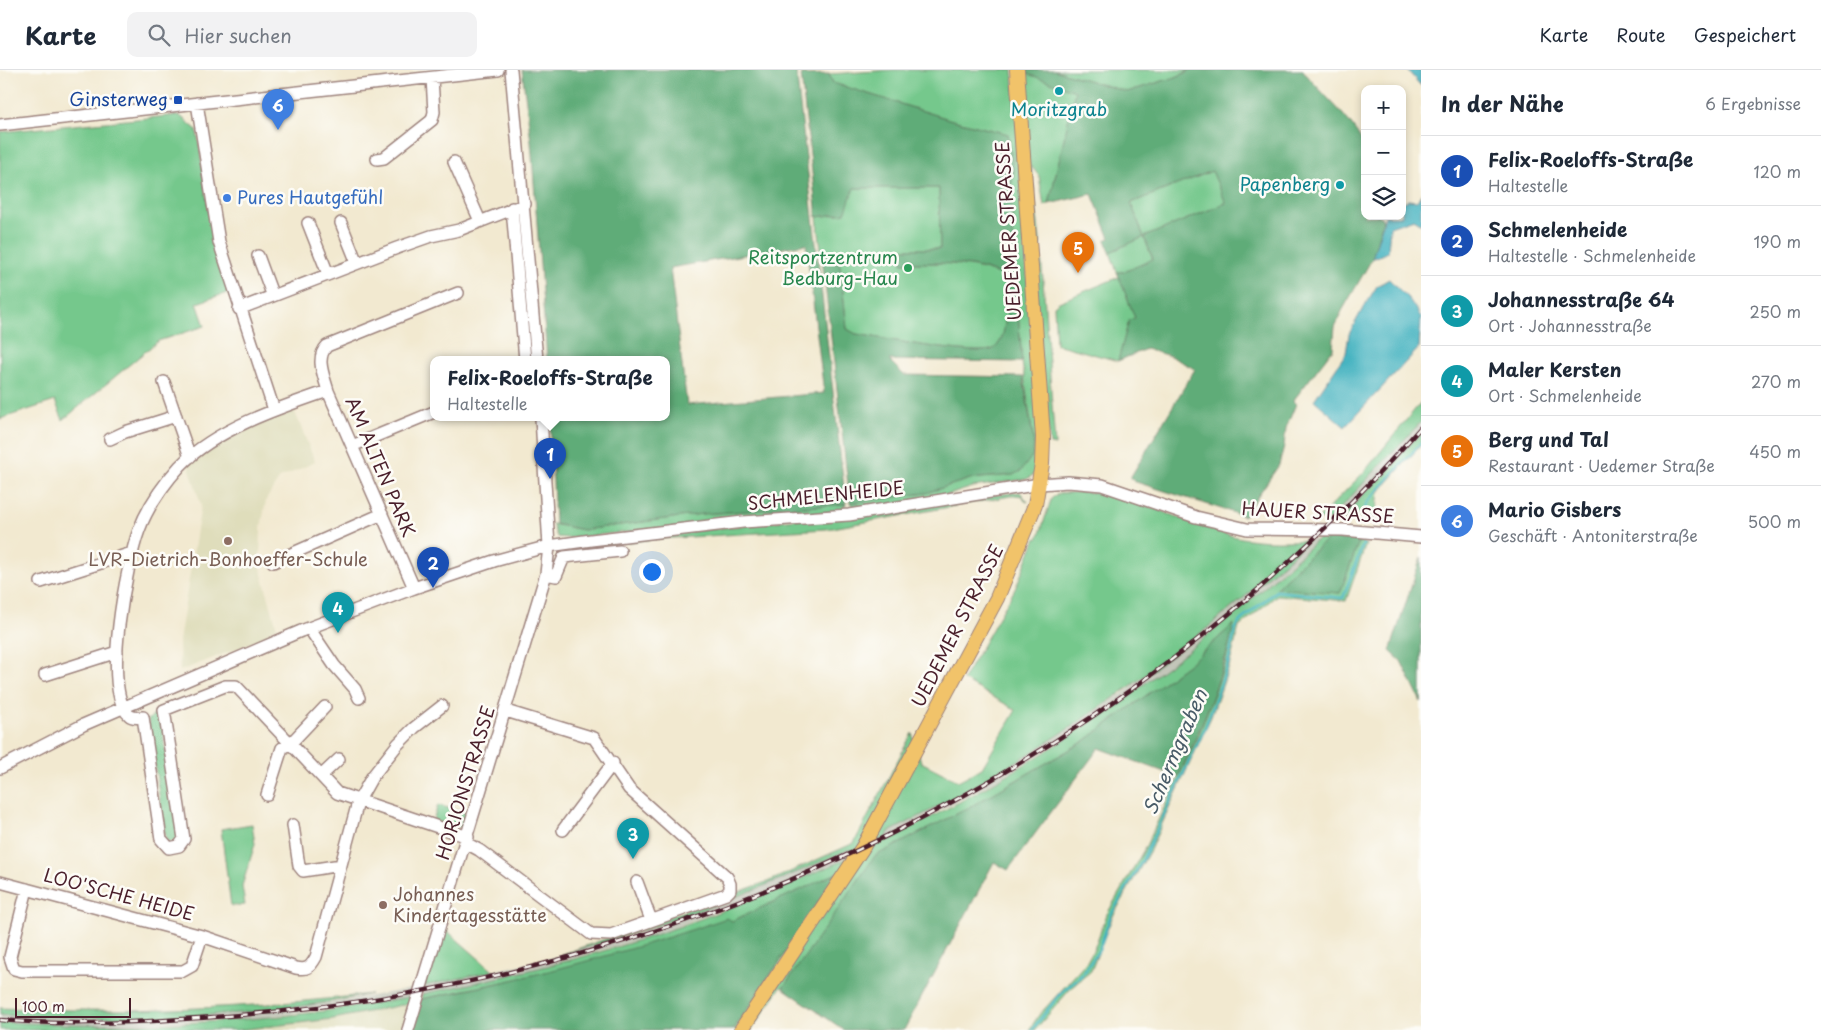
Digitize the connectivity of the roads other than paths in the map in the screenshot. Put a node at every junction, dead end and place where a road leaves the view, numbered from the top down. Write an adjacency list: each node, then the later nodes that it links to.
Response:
1 (498, 70): 4 (street)
2 (511, 70): 9 (street)
3 (1017, 70): 31 (main road, UEDEMER STRASSE)
4 (432, 78): 5 (street); 7 (street)
5 (197, 103): 6 (street); 19 (street)
6 (0, 125)
7 (377, 159)
8 (454, 162): 11 (street)
9 (525, 204): 10 (street); 21 (street)
10 (512, 208): 11 (street); 20 (street)
11 (480, 221): 15 (street)
12 (308, 223): 16 (street)
13 (341, 223): 15 (street)
14 (258, 256): 18 (street)
15 (357, 263): 16 (street)
16 (328, 274): 18 (street)
17 (458, 293): 23 (street)
18 (272, 294): 19 (street)
19 (239, 309): 24 (street)
20 (525, 356)
21 (537, 356)
22 (164, 382): 26 (street)
23 (328, 391): 24 (street, AM ALTEN PARK); 29 (street, AM ALTEN PARK)
24 (274, 410): 30 (street, AM ALTEN PARK)
25 (430, 414): 29 (street)
26 (176, 416): 28 (street); 30 (street)
27 (541, 421): 34 (street, HORIONSTRASSE)
28 (110, 439)
29 (352, 446): 32 (street, AM ALTEN PARK)
30 (190, 457): 36 (street, AM ALTEN PARK)
31 (1040, 484): 33 (street, HAUER STRASSE); 34 (street, SCHMELENHEIDE); 68 (main road, UEDEMER STRASSE)
32 (382, 514): 37 (street); 40 (street, AM ALTEN PARK)
33 (1421, 537)
34 (550, 546): 38 (street, HORIONSTRASSE); 40 (street, SCHMELENHEIDE)
35 (620, 551): 38 (street)
36 (132, 552): 39 (street); 42 (street, AM ALTEN PARK)
37 (273, 562)
38 (546, 574): 49 (street, HORIONSTRASSE)
39 (41, 582)
40 (414, 588): 41 (street, SCHMELENHEIDE)
41 (309, 628): 44 (street); 46 (street, SCHMELENHEIDE)
42 (117, 652): 43 (street); 46 (street, AM ALTEN PARK)
43 (45, 675)
44 (359, 698)
45 (442, 706): 57 (street, LOO'SCHE HEIDE)
46 (124, 707): 50 (street); 54 (street, SCHMELENHEIDE)
47 (325, 707): 51 (street)
48 (164, 710): 50 (street); 50 (street); 51 (street)
49 (506, 710): 53 (street); 60 (street, HORIONSTRASSE)
50 (143, 717)
51 (290, 743): 55 (street); 56 (street)
52 (339, 758): 55 (street)
53 (613, 763): 59 (street); 65 (street)
54 (0, 768)
55 (322, 775): 57 (street)
56 (267, 795)
57 (358, 802): 60 (street); 61 (street, LOO'SCHE HEIDE)
58 (293, 825): 61 (street)
59 (563, 830)
60 (467, 840): 65 (street); 67 (street, HORIONSTRASSE)
61 (340, 865): 66 (street, LOO'SCHE HEIDE)
62 (0, 882): 64 (street, LOO'SCHE HEIDE)
63 (637, 882): 65 (street)
64 (27, 889): 66 (street, LOO'SCHE HEIDE); 66 (street, LOO'SCHE HEIDE)
65 (652, 920)
66 (202, 936)
67 (408, 1030)
68 (741, 1030)

